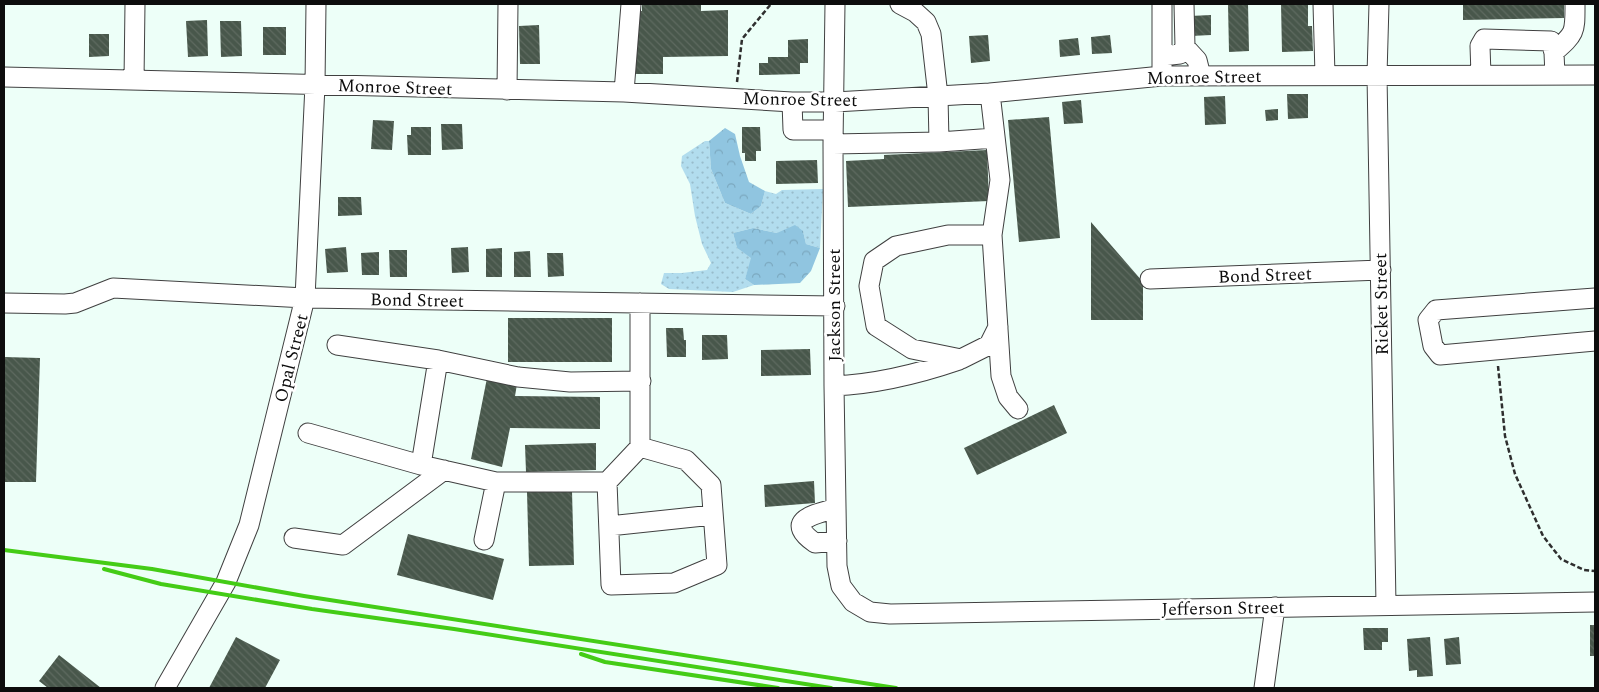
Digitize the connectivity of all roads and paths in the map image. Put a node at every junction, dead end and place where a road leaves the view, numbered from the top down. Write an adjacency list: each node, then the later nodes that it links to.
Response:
1 (135, 4): 24 (street)
2 (316, 4): 25 (street, Opal Street)
3 (508, 4): 26 (street)
4 (631, 4): 27 (street)
5 (770, 4): 30 (path)
6 (835, 4): 32 (street, Jackson Street)
7 (900, 4): 29 (street)
8 (1162, 4): 15 (street)
9 (1184, 4): 13 (street)
10 (1323, 4): 16 (street)
11 (1379, 4): 17 (street, Ricket Street)
12 (1575, 4): 14 (street)
13 (1185, 47): 15 (street); 22 (street)
14 (1554, 52): 18 (street); 19 (street)
15 (1162, 56): 21 (street)
16 (1325, 75): 17 (street, Monroe Street); 22 (street, Monroe Street)
17 (1377, 75): 18 (street, Monroe Street); 37 (street, Ricket Street)
18 (1481, 75): 19 (street, Monroe Street)
19 (1555, 75): 20 (street, Monroe Street)
20 (1595, 75)
21 (1162, 76): 22 (street, Monroe Street); 28 (street, Monroe Street)
22 (1201, 76)
23 (4, 78): 24 (street, Monroe Street)
24 (134, 80): 25 (street, Monroe Street)
25 (315, 85): 26 (street, Monroe Street); 39 (street, Opal Street)
26 (507, 90): 27 (street, Monroe Street)
27 (624, 92): 30 (street, Monroe Street)
28 (990, 93): 29 (street, Monroe Street); 34 (street)
29 (938, 96): 32 (street, Monroe Street); 35 (street)
30 (736, 99): 31 (street, Monroe Street)
31 (792, 102): 32 (street, Monroe Street); 33 (street)
32 (835, 102): 33 (street, Jackson Street)
33 (833, 137): 35 (street); 43 (street, Jackson Street)
34 (995, 138): 35 (street); 36 (street)
35 (939, 142)
36 (992, 236): 44 (street); 48 (street)
37 (1380, 270): 38 (street, Bond Street); 68 (street, Ricket Street)
38 (1150, 279)
39 (305, 298): 41 (street, Bond Street); 42 (street, Bond Street); 70 (street, Opal Street)
40 (1595, 298): 47 (street)
41 (4, 303)
42 (640, 303): 43 (street, Bond Street); 50 (street)
43 (834, 306): 51 (street, Jackson Street)
44 (998, 326): 48 (street); 52 (street)
45 (1595, 341): 47 (street)
46 (337, 345): 49 (street)
47 (1498, 350): 65 (path)
48 (960, 359): 51 (street)
49 (438, 360): 50 (street); 55 (street)
50 (641, 381): 54 (street)
51 (834, 386): 59 (street, Jackson Street)
52 (1018, 409)
53 (308, 433): 55 (street)
54 (640, 447): 58 (street); 60 (street)
55 (420, 465): 56 (street)
56 (444, 470): 57 (street); 62 (street)
57 (496, 482): 58 (street); 63 (street)
58 (607, 482): 61 (street)
59 (836, 508): 64 (street, Jackson Street); 64 (street)
60 (714, 515): 61 (street); 61 (street)
61 (608, 526)
62 (294, 538)
63 (484, 540)
64 (837, 541): 66 (street, Jackson Street)
65 (1595, 571)
66 (853, 602): 69 (street, Jefferson Street)
67 (1595, 602): 68 (street, Jefferson Street)
68 (1386, 605): 69 (street, Jefferson Street)
69 (1275, 607): 71 (street)
70 (166, 688)
71 (1264, 688)

